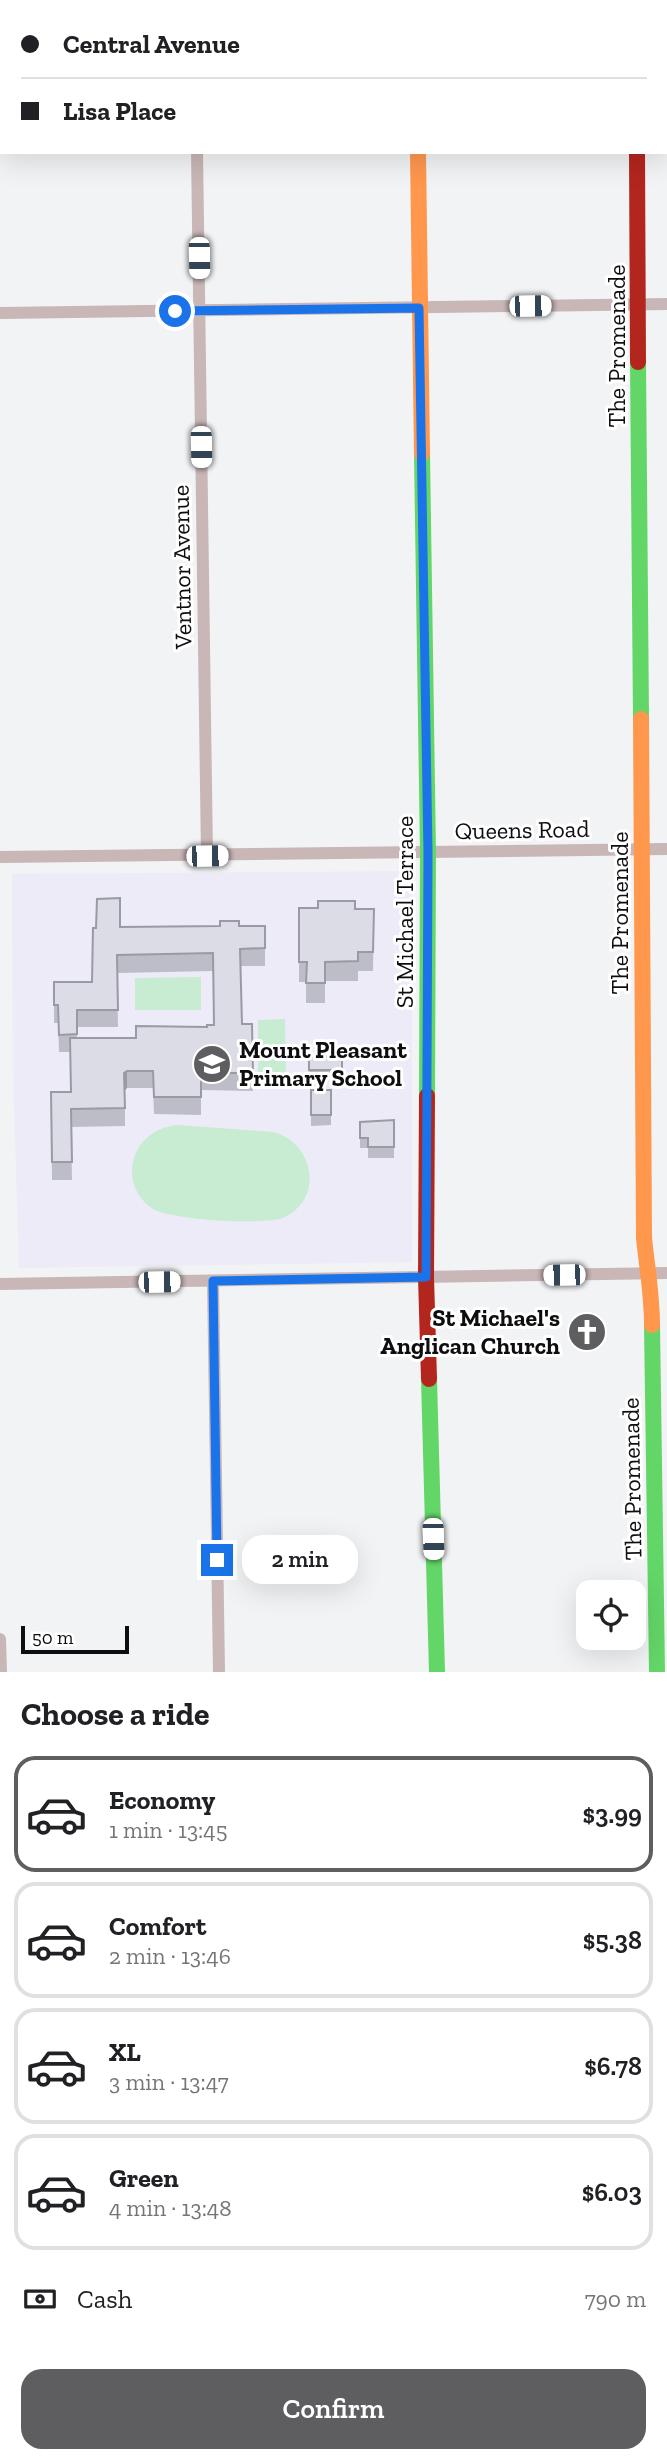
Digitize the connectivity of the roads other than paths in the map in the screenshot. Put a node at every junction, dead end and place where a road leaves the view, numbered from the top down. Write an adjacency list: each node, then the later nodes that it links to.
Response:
1 (197, 154): 7 (street, Ventnor Avenue)
2 (418, 154): 6 (street, St Michael Terrace)
3 (637, 154): 5 (street, The Promenade)
4 (667, 304): 5 (street)
5 (640, 305): 6 (street); 9 (street, The Promenade)
6 (419, 308): 7 (street); 11 (street, St Michael Terrace)
7 (200, 311): 8 (street); 12 (street, Ventnor Avenue)
8 (0, 313)
9 (643, 849): 10 (street, Queens Road); 11 (street, Queens Road); 14 (street, The Promenade)
10 (667, 849)
11 (428, 853): 12 (street, Queens Road); 16 (street, St Michael Terrace)
12 (207, 856): 13 (street, Queens Road)
13 (0, 857)
14 (647, 1273): 15 (street); 16 (street); 23 (street, The Promenade)
15 (667, 1273)
16 (426, 1277): 17 (street); 22 (street, St Michael Terrace)
17 (213, 1281): 18 (street); 21 (street)
18 (0, 1284)
19 (0, 1639): 20 (street)
20 (1, 1672)
21 (219, 1672)
22 (437, 1672)
23 (657, 1672)

